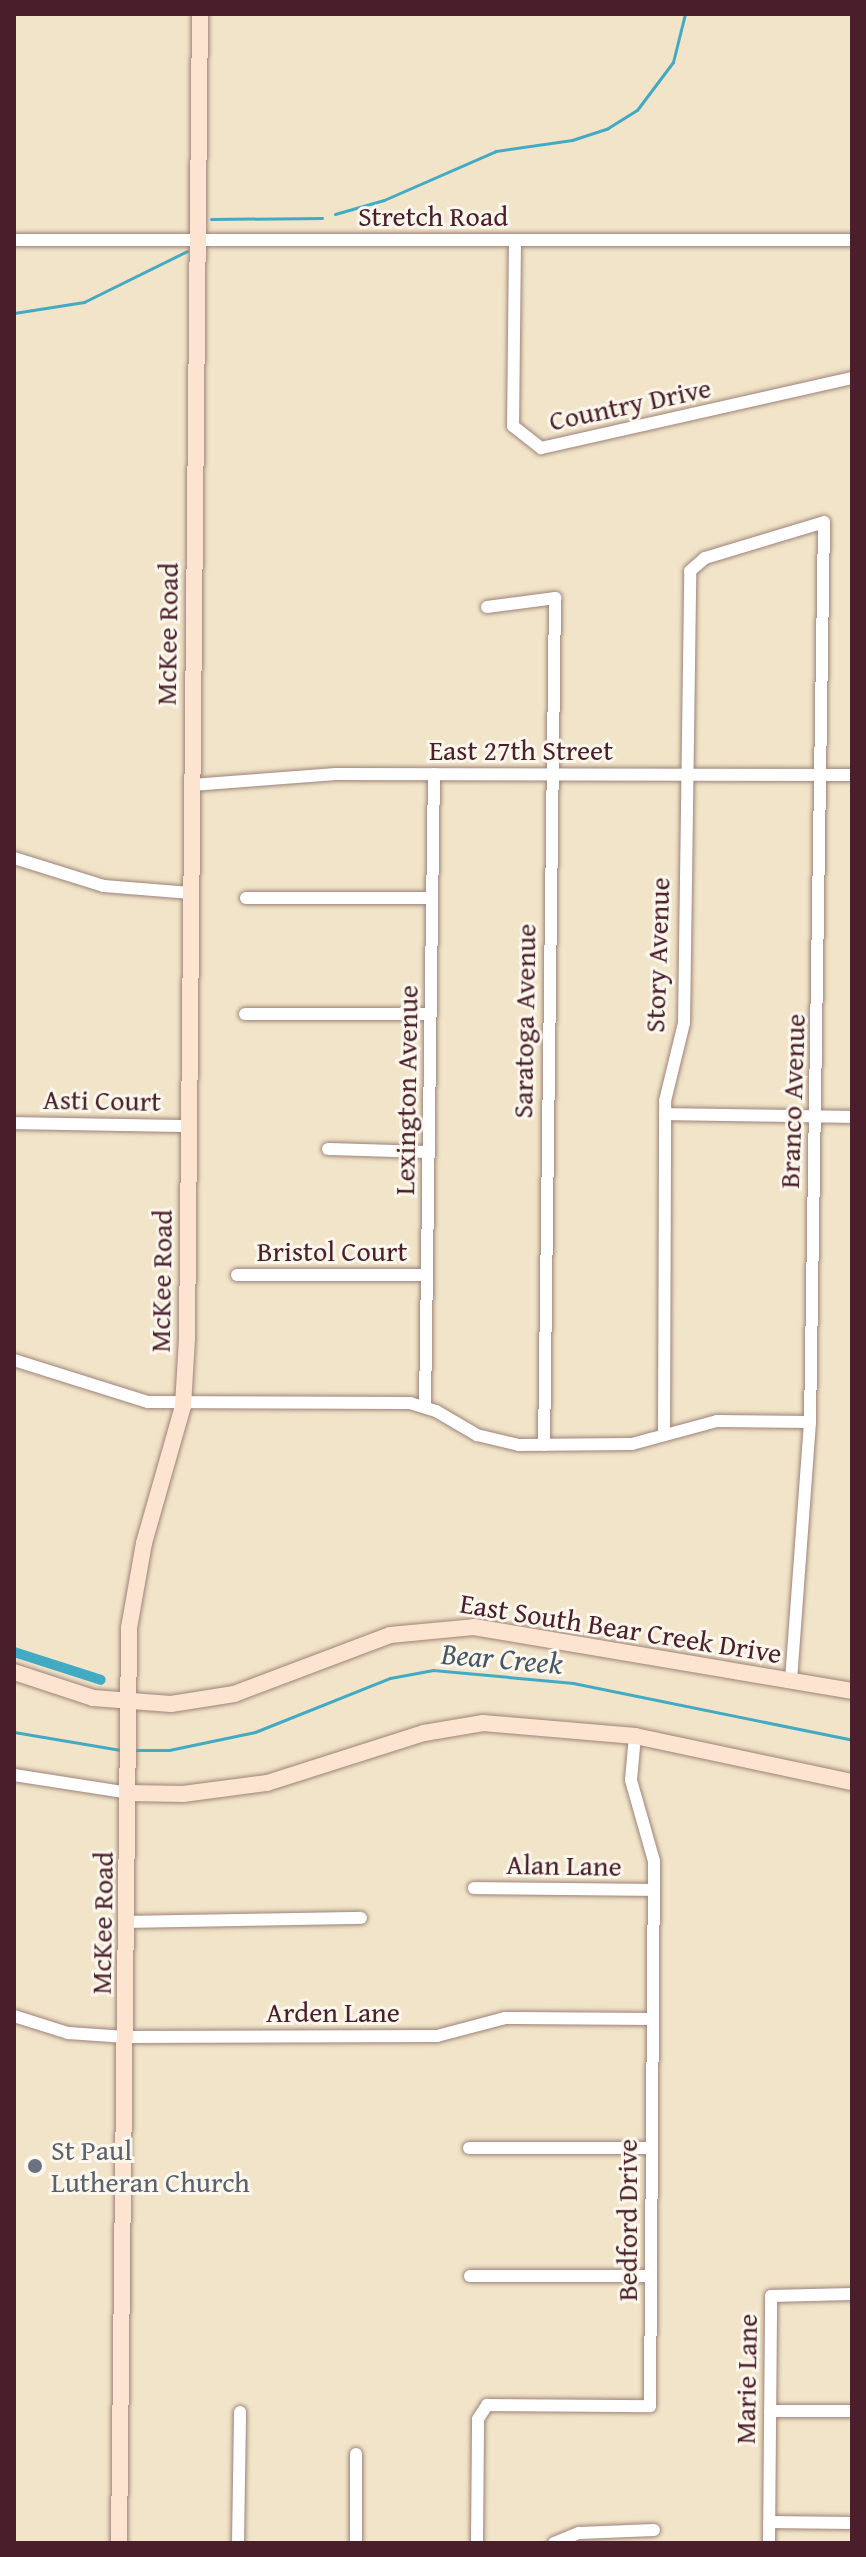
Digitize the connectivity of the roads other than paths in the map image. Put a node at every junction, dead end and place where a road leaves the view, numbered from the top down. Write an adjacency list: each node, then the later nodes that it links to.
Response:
1 (200, 14): 5 (street, McKee Road)
2 (14, 240): 5 (street, Stretch Road)
3 (515, 240): 4 (street, Stretch Road); 5 (street, Stretch Road); 6 (street, Country Drive)
4 (852, 240)
5 (197, 241): 14 (street, McKee Road)
6 (852, 378)
7 (824, 522): 11 (street, Story Avenue); 12 (street, Branco Avenue)
8 (487, 607): 10 (street, Saratoga Avenue)
9 (434, 774): 10 (street, East 27th Street); 14 (street, East 27th Street); 18 (street, Lexington Avenue)
10 (550, 774): 11 (street, East 27th Street); 35 (street, Saratoga Avenue)
11 (685, 775): 12 (street, East 27th Street); 21 (street, Story Avenue)
12 (821, 775): 13 (street, East 27th Street); 22 (street, Branco Avenue)
13 (852, 775)
14 (192, 785): 16 (street, McKee Road)
15 (14, 858): 16 (street)
16 (191, 893): 25 (street, McKee Road)
17 (246, 898): 18 (street)
18 (432, 898): 20 (street, Lexington Avenue)
19 (245, 1014): 20 (street)
20 (431, 1014): 27 (street, Lexington Avenue)
21 (665, 1114): 22 (street); 34 (street, Story Avenue)
22 (812, 1117): 23 (street); 33 (street, Branco Avenue)
23 (852, 1117)
24 (14, 1123): 25 (street, Asti Court)
25 (189, 1126): 31 (street, McKee Road)
26 (328, 1149): 27 (street)
27 (429, 1152): 29 (street, Lexington Avenue)
28 (237, 1275): 29 (street, Bristol Court)
29 (427, 1275): 32 (street, Lexington Avenue)
30 (14, 1360): 31 (street)
31 (183, 1406): 32 (street); 39 (street, McKee Road)
32 (425, 1407): 35 (street)
33 (810, 1422): 34 (street); 37 (street, Branco Avenue)
34 (664, 1435): 35 (street)
35 (544, 1445)
36 (14, 1672): 39 (street, East South Bear Creek Drive)
37 (791, 1680): 38 (street, East South Bear Creek Drive); 39 (street, East South Bear Creek Drive)
38 (852, 1691)
39 (129, 1704): 43 (street, McKee Road)
40 (635, 1736): 42 (street); 43 (street); 45 (street, Bedford Drive)
41 (14, 1775): 43 (street)
42 (852, 1782)
43 (129, 1787): 47 (street, McKee Road)
44 (474, 1888): 45 (street, Alan Lane)
45 (654, 1890): 49 (street, Bedford Drive)
46 (361, 1918): 47 (street)
47 (129, 1922): 50 (street, McKee Road)
48 (14, 2016): 50 (street, Arden Lane)
49 (653, 2019): 50 (street, Arden Lane); 52 (street, Bedford Drive)
50 (126, 2037): 63 (street, McKee Road)
51 (469, 2148): 52 (street)
52 (652, 2148): 54 (street, Bedford Drive)
53 (470, 2276): 54 (street)
54 (651, 2276): 66 (street, Bedford Drive)
55 (852, 2294): 56 (street, Marie Lane)
56 (770, 2411): 57 (street); 60 (street, Marie Lane)
57 (852, 2411)
58 (240, 2412): 64 (street)
59 (356, 2454): 65 (street)
60 (769, 2522): 61 (street); 68 (street, Marie Lane)
61 (852, 2523)
62 (654, 2530): 67 (street)
63 (119, 2543)
64 (238, 2543)
65 (356, 2543)
66 (477, 2543)
67 (554, 2543)
68 (769, 2543)

